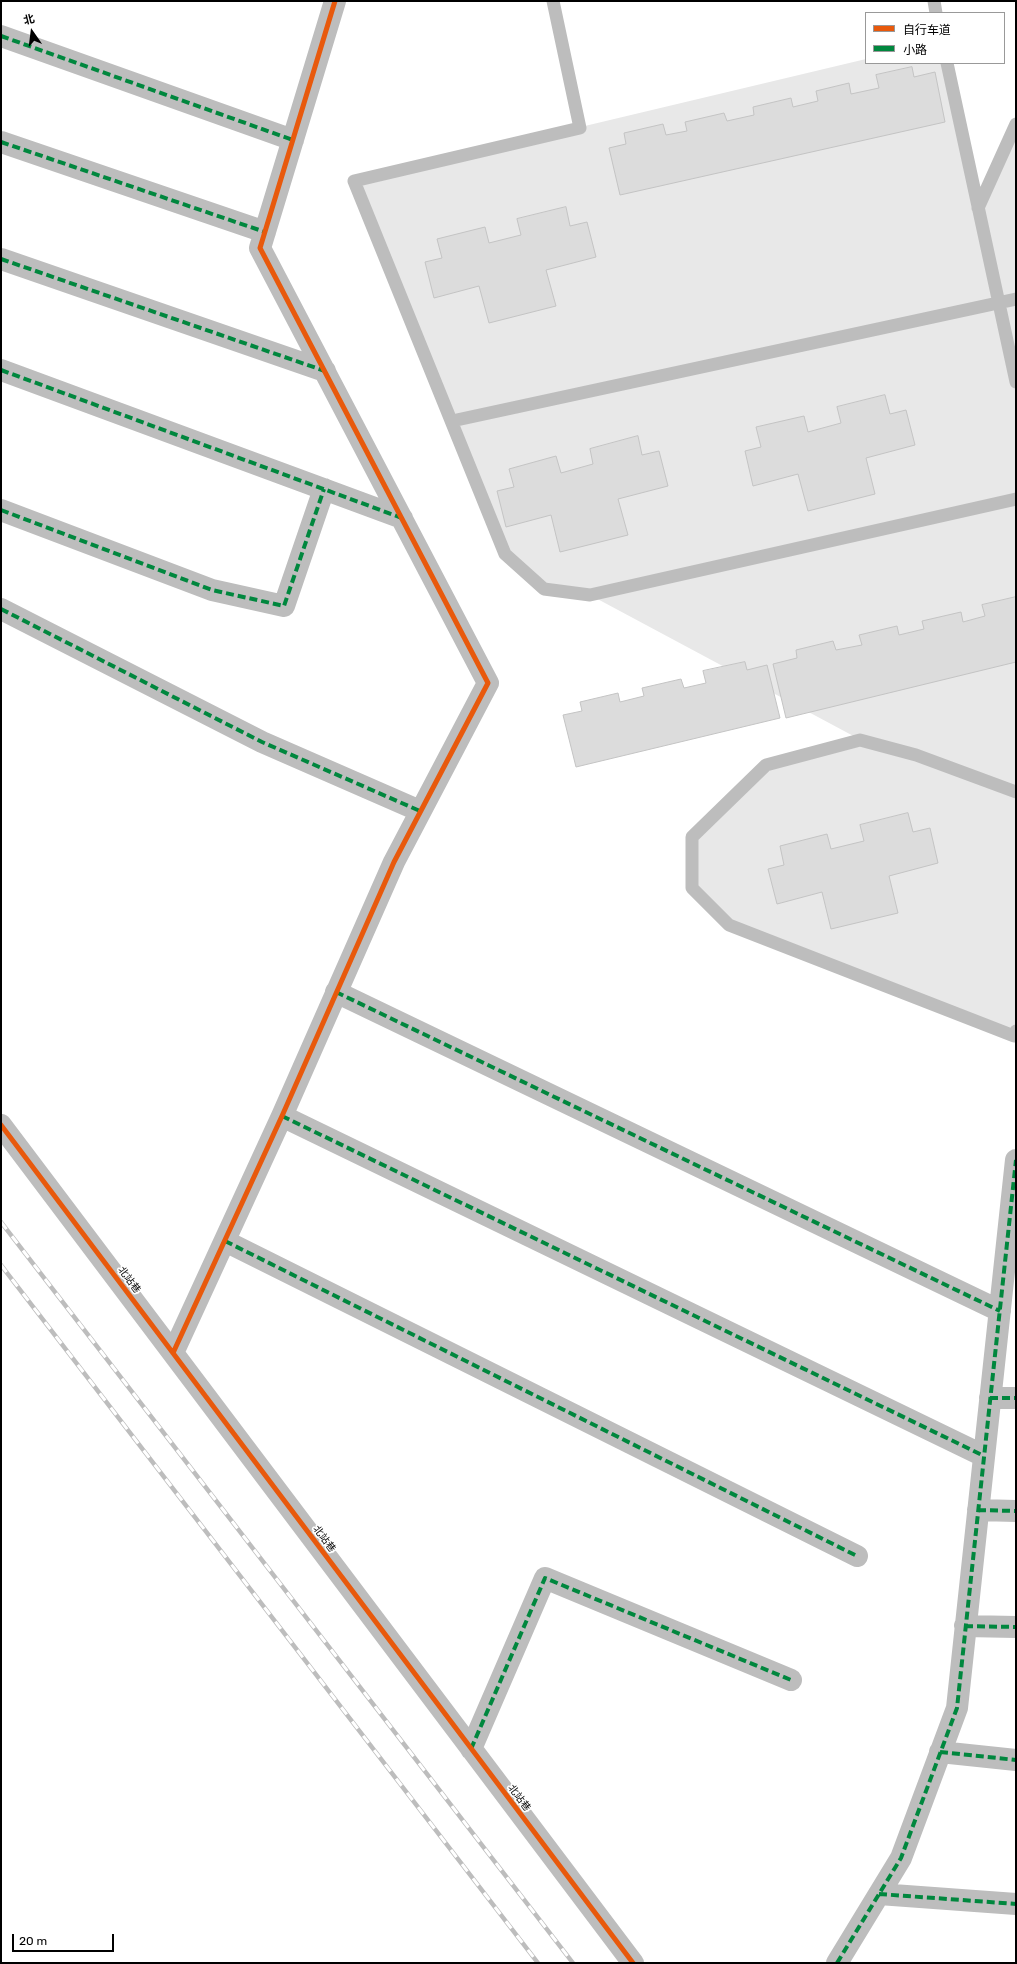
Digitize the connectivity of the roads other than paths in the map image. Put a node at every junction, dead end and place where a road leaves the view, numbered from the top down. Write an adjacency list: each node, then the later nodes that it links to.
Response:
1 (335, 1): 8 (street)
2 (553, 1): 18 (lane)
3 (934, 1): 4 (lane)
4 (936, 12)
5 (1, 36): 8 (street)
6 (947, 64): 10 (lane)
7 (1016, 124): 10 (lane)
8 (293, 140): 11 (street)
9 (1, 142): 11 (street)
10 (978, 208): 14 (lane)
11 (265, 232): 16 (street)
12 (1, 259): 16 (street)
13 (1016, 298): 14 (lane)
14 (999, 303): 17 (lane); 18 (lane)
15 (1, 370): 19 (street)
16 (325, 371): 22 (street)
17 (1016, 382)
18 (452, 421): 20 (lane)
19 (324, 489): 21 (street); 22 (street)
20 (1016, 499)
21 (1, 510)
22 (402, 518): 25 (street)
23 (1, 609): 25 (street)
24 (1016, 792): 27 (lane)
25 (420, 811): 26 (street)
26 (336, 992): 28 (street); 32 (street)
27 (1016, 1031)
28 (282, 1116): 31 (street); 36 (street)
29 (1, 1126): 33 (street, 北站巷)
30 (1016, 1160): 32 (street)
31 (225, 1241): 33 (street); 39 (street)
32 (1000, 1311): 34 (street)
33 (173, 1353): 43 (street, 北站巷)
34 (990, 1398): 35 (street); 36 (street)
35 (1016, 1398)
36 (984, 1456): 37 (street)
37 (978, 1510): 38 (street); 40 (street)
38 (1016, 1511)
39 (857, 1556)
40 (965, 1626): 41 (street); 44 (street)
41 (1016, 1627)
42 (791, 1680): 43 (street)
43 (471, 1749): 48 (street, 北站巷)
44 (940, 1752): 45 (street); 46 (street)
45 (1016, 1760)
46 (879, 1894): 47 (street); 49 (street)
47 (1016, 1904)
48 (633, 1963)
49 (837, 1963)

